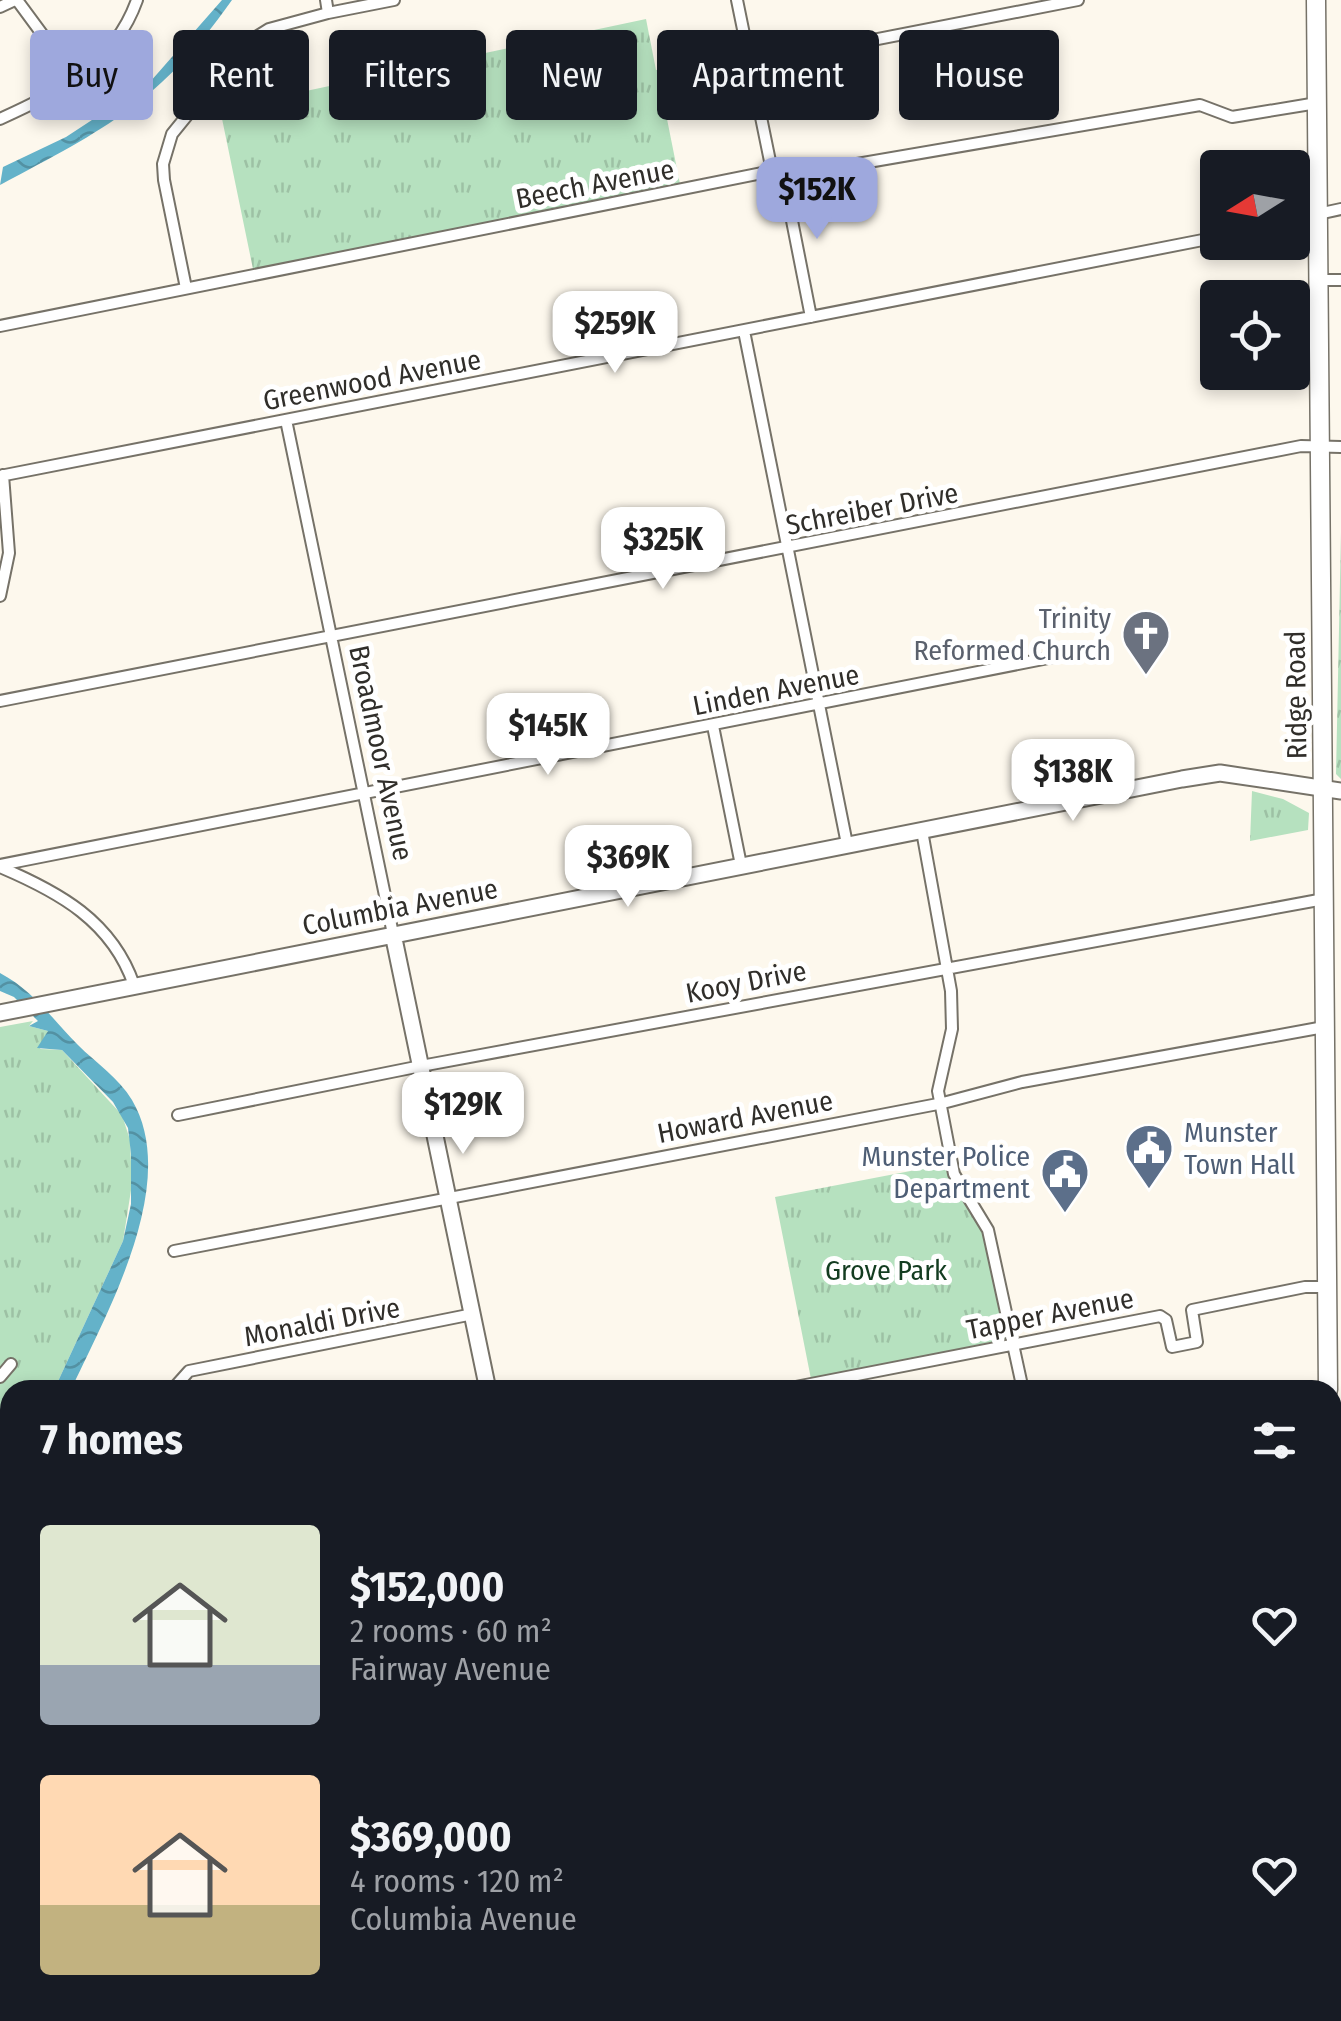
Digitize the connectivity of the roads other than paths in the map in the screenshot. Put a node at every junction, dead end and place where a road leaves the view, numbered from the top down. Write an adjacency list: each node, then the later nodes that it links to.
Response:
1 (16, 0): 8 (street); 10 (street)
2 (137, 0): 11 (street)
3 (326, 0): 9 (street)
4 (394, 0): 9 (street)
5 (737, 0): 12 (street)
6 (1078, 0): 13 (street)
7 (1316, 0): 15 (main road, Ridge Road)
8 (0, 8)
9 (328, 13): 25 (street)
10 (38, 30)
11 (121, 30)
12 (743, 30)
13 (879, 39)
14 (30, 103): 16 (street)
15 (1316, 103): 18 (street, Beech Avenue); 20 (main road, Ridge Road)
16 (0, 118)
17 (764, 120): 18 (street)
18 (777, 173): 25 (street, Beech Avenue); 26 (street)
19 (1341, 209): 20 (street)
20 (1318, 216): 21 (street); 23 (main road, Ridge Road)
21 (1310, 218)
22 (1200, 240): 26 (street, Greenwood Avenue)
23 (1319, 280): 24 (street); 30 (main road, Ridge Road)
24 (1341, 280)
25 (186, 288): 27 (street, Beech Avenue)
26 (811, 317): 28 (street, Greenwood Avenue)
27 (0, 326)
28 (744, 331): 29 (street, Greenwood Avenue); 33 (street)
29 (286, 420): 32 (street, Greenwood Avenue); 35 (street, Broadmoor Avenue)
30 (1321, 445): 31 (street, Schreiber Drive); 33 (street, Schreiber Drive); 40 (main road, Ridge Road)
31 (1341, 447)
32 (3, 474): 34 (street)
33 (788, 548): 35 (street, Schreiber Drive); 38 (street)
34 (0, 596)
35 (332, 636): 37 (street, Schreiber Drive); 41 (street, Broadmoor Avenue)
36 (1088, 650): 38 (street, Linden Avenue)
37 (0, 701)
38 (820, 705): 39 (street, Linden Avenue); 43 (street)
39 (713, 726): 41 (street, Linden Avenue); 44 (street)
40 (1333, 791): 42 (street, Columbia Avenue); 46 (main road, Ridge Road)
41 (364, 793): 45 (street, Linden Avenue); 47 (street, Broadmoor Avenue)
42 (922, 831): 43 (street, Columbia Avenue); 48 (street)
43 (847, 844): 44 (street, Columbia Avenue)
44 (742, 864): 47 (street, Columbia Avenue)
45 (0, 866): 49 (street)
46 (1324, 898): 48 (street, Kooy Drive); 51 (main road, Ridge Road)
47 (394, 934): 49 (street, Columbia Avenue); 52 (street, Broadmoor Avenue)
48 (946, 967): 52 (street, Kooy Drive); 53 (street)
49 (134, 986): 50 (street, Columbia Avenue)
50 (2, 1012)
51 (1324, 1027): 53 (street, Howard Avenue); 57 (main road, Ridge Road)
52 (421, 1066): 54 (street, Kooy Drive); 55 (street, Broadmoor Avenue)
53 (942, 1103): 55 (street, Howard Avenue); 59 (street)
54 (178, 1116)
55 (448, 1195): 56 (street, Howard Avenue); 58 (street, Broadmoor Avenue)
56 (174, 1251)
57 (1328, 1287): 59 (street, Tapper Avenue); 66 (main road, Ridge Road)
58 (472, 1314): 62 (street, Monaldi Drive); 63 (street, Broadmoor Avenue)
59 (1013, 1344): 64 (street, Tapper Avenue); 65 (street)
60 (12, 1364): 61 (street)
61 (0, 1377)
62 (178, 1380)
63 (486, 1380)
64 (831, 1380)
65 (1021, 1380)
66 (1328, 1380)

